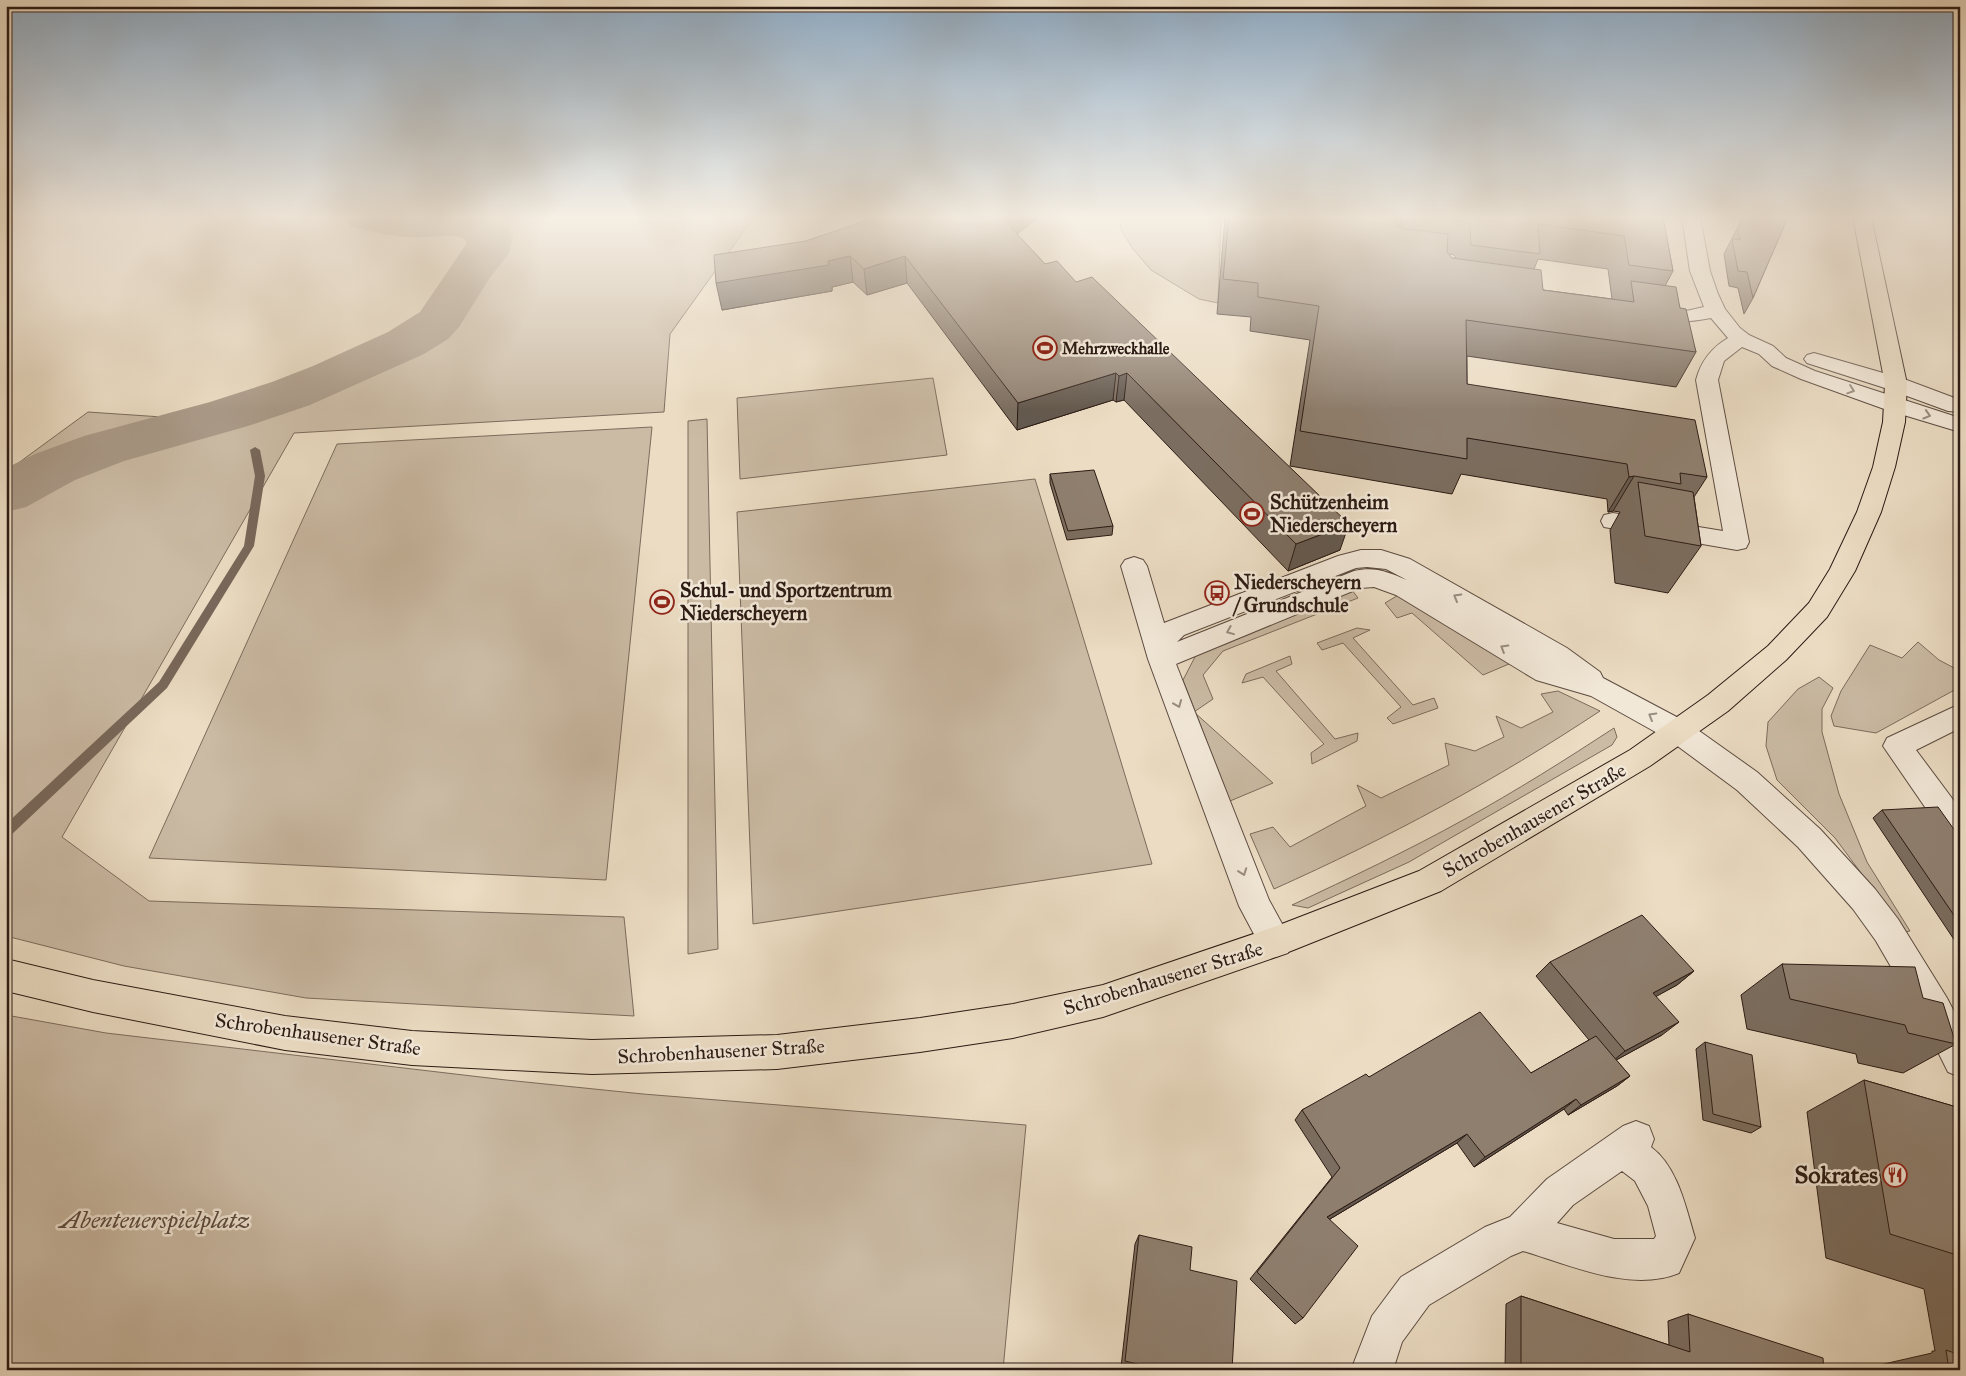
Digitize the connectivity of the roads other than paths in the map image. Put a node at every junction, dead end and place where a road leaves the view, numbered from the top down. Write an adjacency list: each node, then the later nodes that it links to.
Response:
1 (1704, 281): 4 (street)
2 (1874, 281): 6 (main road, Schrobenhausener Straße)
3 (1629, 309): 4 (street)
4 (1716, 311): 5 (street)
5 (1742, 339): 6 (street); 9 (street)
6 (1896, 395): 7 (street); 8 (street, one-way to 8); 13 (main road, Schrobenhausener Straße)
7 (1960, 407)
8 (1960, 425)
9 (1613, 520)
10 (1134, 566): 11 (street)
11 (1161, 659): 13 (street, one-way to 11); 15 (street, one-way to 15)
12 (1960, 715): 14 (street)
13 (1678, 731): 15 (main road, Schrobenhausener Straße); 17 (street)
14 (1960, 833)
15 (1276, 942): 16 (main road, Schrobenhausener Straße)
16 (6, 975)
17 (1960, 1060)
18 (1523, 1232): 18 (street); 19 (street)
19 (1372, 1370)

